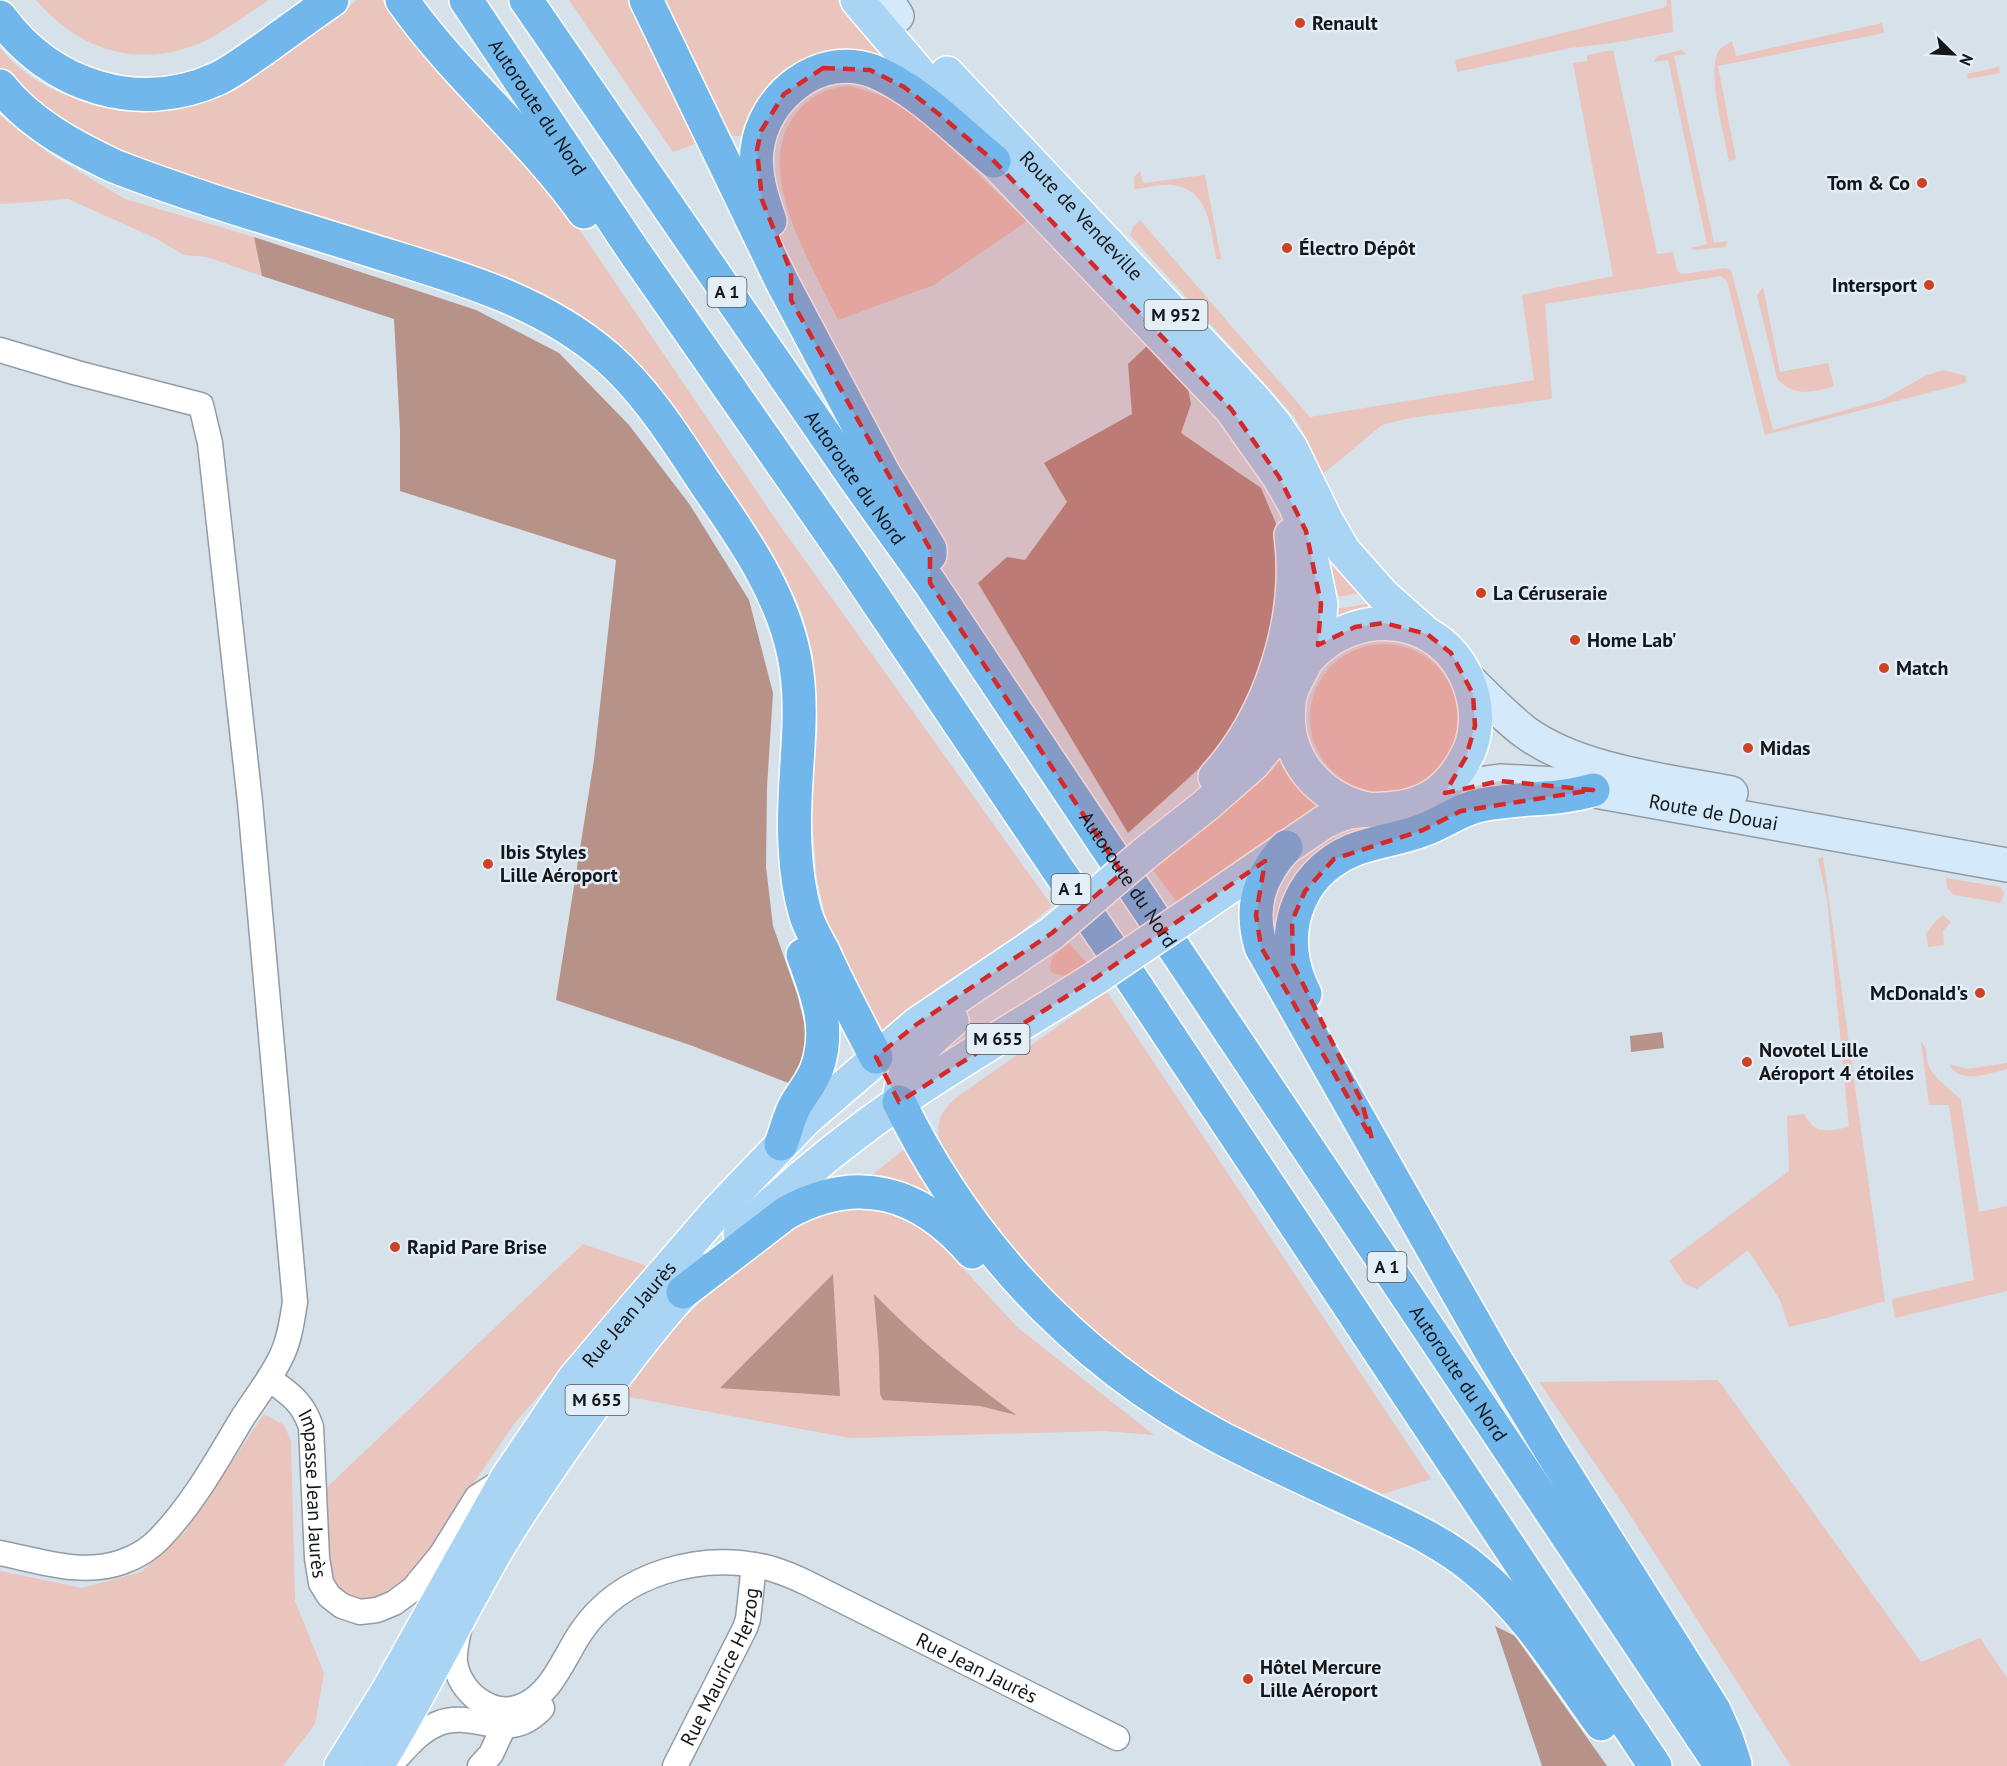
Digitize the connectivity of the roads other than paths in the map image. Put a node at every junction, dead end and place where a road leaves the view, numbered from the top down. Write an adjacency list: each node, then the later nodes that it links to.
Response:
1 (14, 0): 2 (highway)
2 (301, 0)
3 (332, 0): 10 (highway)
4 (402, 0): 13 (highway)
5 (466, 0): 13 (highway, Autoroute du Nord / A 1)
6 (526, 0): 17 (highway, Autoroute du Nord / A 1)
7 (646, 0): 14 (highway)
8 (857, 0): 12 (main road, Route de Vendeville / M 952)
9 (889, 5): 18 (main road, Route de Vendeville / M 952)
10 (0, 17)
11 (0, 86): 29 (highway)
12 (994, 161): 14 (highway); 16 (main road, Route de Vendeville / M 952)
13 (633, 250): 50 (highway, Autoroute du Nord / A 1)
14 (791, 300): 17 (highway)
15 (0, 350): 37 (street)
16 (1252, 437): 19 (main road, M 952); 27 (main road)
17 (930, 583): 51 (highway, Autoroute du Nord / A 1)
18 (1427, 634): 19 (main road); 20 (main road)
19 (1307, 660): 21 (main road)
20 (1468, 679): 23 (main road); 25 (main road)
21 (1290, 701): 24 (main road); 27 (main road, M 655)
22 (1593, 790): 23 (main road, Route de Douai); 28 (main road, Route de Douai); 33 (highway)
23 (1421, 802): 24 (main road)
24 (1374, 810): 26 (main road, M 655)
25 (2007, 844)
26 (1286, 847): 32 (main road, M 655, bridge); 33 (highway)
27 (1143, 855): 30 (main road, M 655, bridge)
28 (2007, 865)
29 (807, 917): 31 (highway); 34 (highway)
30 (1052, 933): 31 (main road, M 655); 32 (main road)
31 (876, 1057): 32 (main road); 34 (main road, Rue Jean Jaurès / M 655)
32 (899, 1102): 35 (main road, Rue Jean Jaurès / M 655); 36 (highway)
33 (1372, 1139): 52 (highway)
34 (781, 1144): 38 (main road, Rue Jean Jaurès / M 655)
35 (683, 1292): 36 (highway); 41 (main road, Rue Jean Jaurès / M 655)
36 (1064, 1326): 49 (highway)
37 (269, 1379): 38 (street, Impasse Jean Jaurès); 39 (street)
38 (507, 1478): 44 (main road, Rue Jean Jaurès / M 655)
39 (0, 1553)
40 (754, 1565): 42 (street, Rue Jean Jaurès); 43 (street, Rue Jean Jaurès); 48 (street, Rue Maurice Herzog)
41 (463, 1610): 42 (street); 45 (main road, Rue Jean Jaurès / M 655)
42 (508, 1717): 46 (street); 47 (street)
43 (1117, 1738)
44 (340, 1766)
45 (377, 1766)
46 (387, 1766)
47 (480, 1766)
48 (675, 1766)
49 (1632, 1766)
50 (1654, 1766)
51 (1721, 1766)
52 (1735, 1766)

